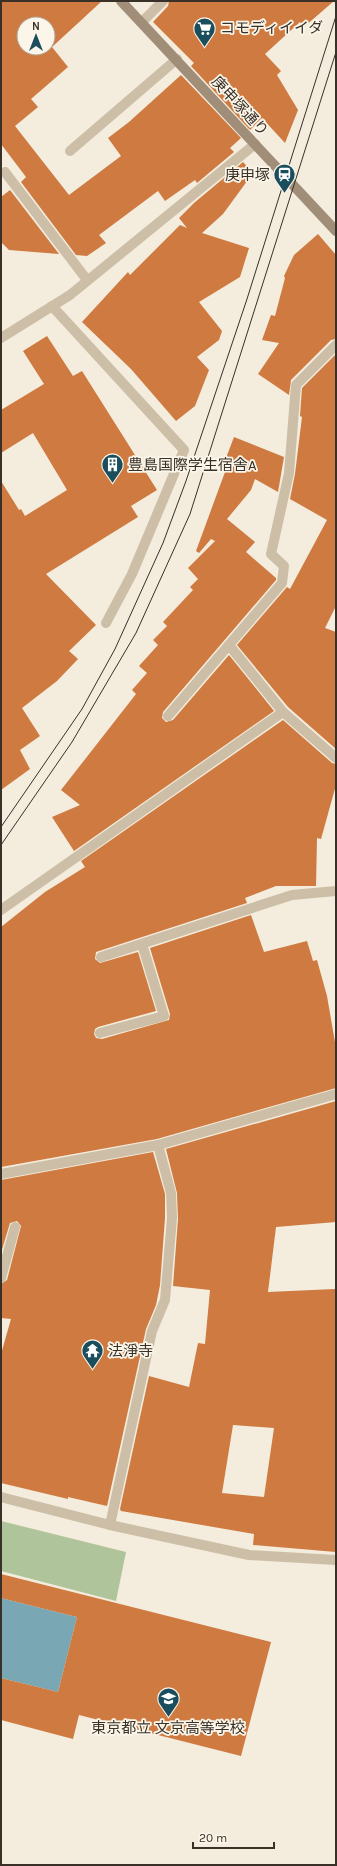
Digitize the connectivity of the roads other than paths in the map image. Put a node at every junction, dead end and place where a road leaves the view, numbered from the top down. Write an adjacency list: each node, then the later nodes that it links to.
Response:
1 (121, 1): 3 (street, 庚申塚通り)
2 (163, 1): 3 (street)
3 (142, 22): 4 (street, 庚申塚通り)
4 (177, 59): 5 (street, 庚申塚通り); 6 (street)
5 (255, 144): 8 (street, 庚申塚通り); 9 (street)
6 (70, 151)
7 (5, 172): 9 (street)
8 (336, 231)
9 (88, 280): 10 (street)
10 (52, 306): 11 (street); 13 (street)
11 (1, 338)
12 (336, 345): 14 (street)
13 (106, 623)
14 (229, 645): 15 (street); 16 (street)
15 (283, 712): 17 (street); 19 (street)
16 (168, 716)
17 (336, 758)
18 (336, 891): 20 (street)
19 (1, 910)
20 (142, 944): 21 (street); 22 (street)
21 (102, 958)
22 (100, 1033)
23 (336, 1094): 24 (street)
24 (158, 1145): 25 (street); 29 (street)
25 (1, 1174)
26 (15, 1227): 27 (street)
27 (1, 1278)
28 (1, 1497): 29 (street)
29 (110, 1525): 30 (street)
30 (336, 1560)

